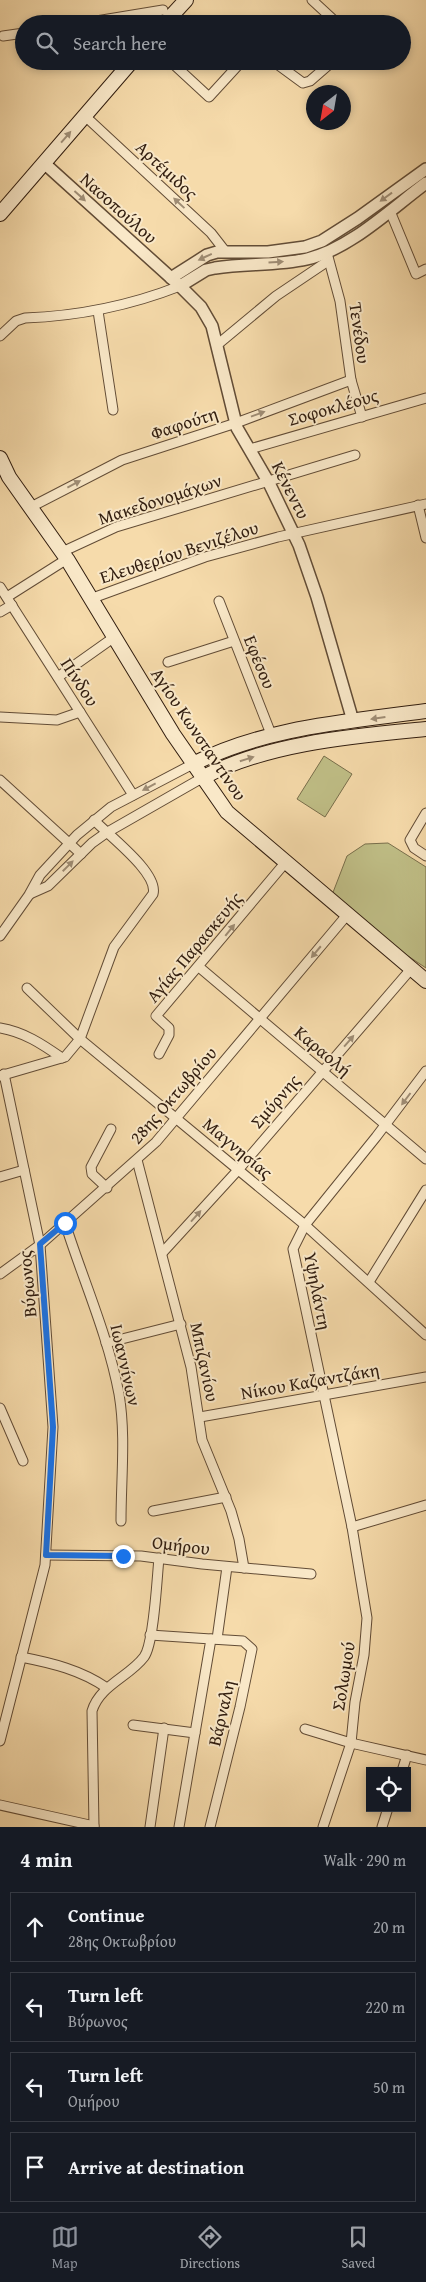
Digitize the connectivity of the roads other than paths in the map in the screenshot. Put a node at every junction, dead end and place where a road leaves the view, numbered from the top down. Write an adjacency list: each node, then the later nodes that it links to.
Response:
1 (159, 0): 4 (street)
2 (186, 0): 5 (main road)
3 (312, 0): 6 (street)
4 (164, 15)
5 (168, 15)
6 (328, 15)
7 (15, 34): 8 (street)
8 (4, 36)
9 (124, 70): 14 (main road)
10 (180, 70): 11 (street)
11 (234, 70)
12 (286, 70): 13 (street)
13 (323, 70)
14 (85, 116): 15 (main road, one-way to 14); 20 (street, Αρτέμιδος, one-way to 14)
15 (44, 163): 19 (main road); 23 (street, Νασοπούλου, one-way to 23)
16 (426, 168): 20 (street, one-way to 20)
17 (426, 183): 18 (street)
18 (390, 211): 21 (street); 22 (street)
19 (0, 214)
20 (225, 251): 23 (street, one-way to 23)
21 (327, 257): 24 (street, one-way to 21); 28 (street); 29 (street, Τενέδου)
22 (426, 269)
23 (171, 278): 24 (street, Νασοπούλου); 25 (street)
24 (180, 286): 25 (street); 28 (street, Κένεντυ)
25 (159, 294): 26 (street)
26 (98, 312): 27 (street); 31 (street)
27 (0, 336)
28 (217, 345): 33 (street, Κένεντυ)
29 (351, 380): 32 (street, Τενέδου); 33 (street, Φαφούτη, one-way to 29)
30 (426, 398): 32 (street, Σοφοκλέους)
31 (113, 410)
32 (362, 417): 34 (street, Σοφοκλέους)
33 (236, 423): 34 (street, Κένεντυ); 40 (street, Φαφούτη, one-way to 33)
34 (250, 450): 38 (street, Κένεντυ)
35 (355, 455): 38 (street, Μακεδονομάχων)
36 (0, 458): 37 (main road, Αγίου Κωνσταντίνου)
37 (4, 476): 40 (main road, Αγίου Κωνσταντίνου)
38 (269, 483): 41 (street, Κένεντυ); 43 (street, Μακεδονομάχων)
39 (422, 505): 41 (street, Ελευθερίου Βενιζέλου); 42 (street)
40 (31, 506): 43 (main road, Αγίου Κωνσταντίνου)
41 (294, 534): 46 (street, Ελευθερίου Βενιζέλου); 57 (street, Κένεντυ)
42 (426, 538)
43 (64, 556): 45 (street, Μακεδονομάχων); 46 (main road, Αγίου Κωνσταντίνου)
44 (0, 587): 45 (street, Πίνδου)
45 (7, 597): 48 (street, Πίνδου)
46 (90, 599): 50 (main road, Αγίου Κωνσταντίνου)
47 (219, 601): 51 (street, Εφέσου)
48 (12, 605): 49 (street); 53 (street, Πίνδου)
49 (0, 612)
50 (113, 638): 53 (street); 60 (main road, Αγίου Κωνσταντίνου)
51 (234, 641): 52 (street); 59 (street, Εφέσου)
52 (168, 662)
53 (58, 677): 55 (street, Πίνδου)
54 (426, 711): 57 (main road, one-way to 57)
55 (80, 712): 56 (street); 63 (street, Πίνδου)
56 (0, 717)
57 (353, 721): 59 (main road)
58 (426, 728): 61 (main road, one-way to 58)
59 (271, 734): 60 (main road)
60 (193, 764): 61 (main road, Αγίου Κωνσταντίνου); 63 (street, one-way to 63)
61 (202, 778): 66 (street); 70 (main road, Αγίου Κωνσταντίνου)
62 (0, 780): 67 (street)
63 (133, 795): 65 (street)
64 (426, 813): 69 (street)
65 (94, 820): 66 (street); 67 (street)
66 (106, 833): 68 (street); 80 (street)
67 (69, 842): 68 (street); 71 (street)
68 (81, 854): 71 (street, one-way to 68)
69 (426, 856)
70 (285, 863): 72 (main road, Αγίου Κωνσταντίνου); 74 (street, Αγίας Παρασκευής, one-way to 70)
71 (29, 895): 73 (street)
72 (347, 915): 75 (main road, Αγίου Κωνσταντίνου); 78 (street, 28ης Οκτωβρίου, one-way to 78)
73 (0, 936)
74 (198, 967): 78 (street, Καραολή); 81 (street, Αγίας Παρασκευής)
75 (411, 969): 76 (main road, Αγίου Κωνσταντίνου); 83 (street, Σμύρνης, one-way to 75)
76 (426, 980)
77 (27, 988): 80 (street, Μαγνησίας)
78 (260, 1019): 83 (street, Καραολή); 86 (street, 28ης Οκτωβρίου)
79 (0, 1028): 82 (street)
80 (80, 1040): 82 (street); 86 (street, Μαγνησίας)
81 (159, 1054)
82 (62, 1058): 85 (street)
83 (323, 1071): 87 (street, Καραολή); 92 (street, Σμύρνης)
84 (426, 1072): 87 (street, Υψηλάντη, one-way to 87)
85 (2, 1075): 91 (street, Βύρωνος)
86 (177, 1118): 90 (street, 28ης Οκτωβρίου); 92 (street, Μαγνησίας)
87 (385, 1126): 89 (street, Καραολή); 97 (street, Υψηλάντη)
88 (111, 1130): 94 (street)
89 (426, 1159)
90 (137, 1160): 94 (street, 28ης Οκτωβρίου); 99 (street, Μπιζανίου)
91 (24, 1170): 93 (street); 98 (street, Βύρωνος)
92 (238, 1170): 97 (street, Μαγνησίας); 99 (street, Σμύρνης, one-way to 92)
93 (0, 1177)
94 (106, 1188): 96 (street, 28ης Οκτωβρίου)
95 (425, 1194): 101 (street)
96 (65, 1223): 98 (street, 28ης Οκτωβρίου); 104 (street, Ιωαννίνων)
97 (305, 1225): 101 (street, Μαγνησίας); 106 (street, Υψηλάντη)
98 (40, 1244): 100 (street, 28ης Οκτωβρίου); 115 (street, Βύρωνος)
99 (163, 1252): 102 (street, Μπιζανίου)
100 (0, 1274)
101 (369, 1282): 103 (street, Μαγνησίας)
102 (181, 1324): 104 (street); 108 (street, Μπιζανίου)
103 (426, 1335)
104 (106, 1343): 113 (street, Ιωαννίνων)
105 (426, 1377): 106 (street, Νίκου Καζαντζάκη)
106 (322, 1394): 108 (street, Νίκου Καζαντζάκη); 114 (street, Υψηλάντη)
107 (1, 1411): 109 (street)
108 (200, 1417): 110 (street, Μπιζανίου)
109 (23, 1461)
110 (226, 1497): 112 (street); 118 (street, Μπιζανίου)
111 (426, 1505): 114 (street)
112 (153, 1511)
113 (121, 1520)
114 (352, 1527): 129 (street, Σολωμού)
115 (46, 1555): 116 (street, Ομήρου); 122 (street, Βύρωνος)
116 (159, 1558): 117 (street, Ομήρου); 120 (street)
117 (227, 1567): 118 (street, Ομήρου); 121 (street)
118 (244, 1568): 119 (street, Ομήρου)
119 (312, 1574)
120 (150, 1635): 121 (street); 123 (street)
121 (214, 1639): 127 (street); 138 (street, Βάρναλη)
122 (21, 1657): 123 (street); 128 (street, Βύρωνος)
123 (108, 1688): 135 (street)
124 (133, 1725): 125 (street)
125 (164, 1728): 127 (street); 136 (street)
126 (305, 1729): 129 (street)
127 (195, 1733): 137 (street)
128 (0, 1741)
129 (351, 1743): 130 (street); 139 (street, Σολωμού)
130 (407, 1755): 131 (street); 132 (street)
131 (426, 1760)
132 (403, 1767)
133 (0, 1805): 135 (street)
134 (387, 1812): 140 (street)
135 (94, 1826)
136 (150, 1827)
137 (179, 1827)
138 (210, 1827)
139 (322, 1827)
140 (382, 1827)

